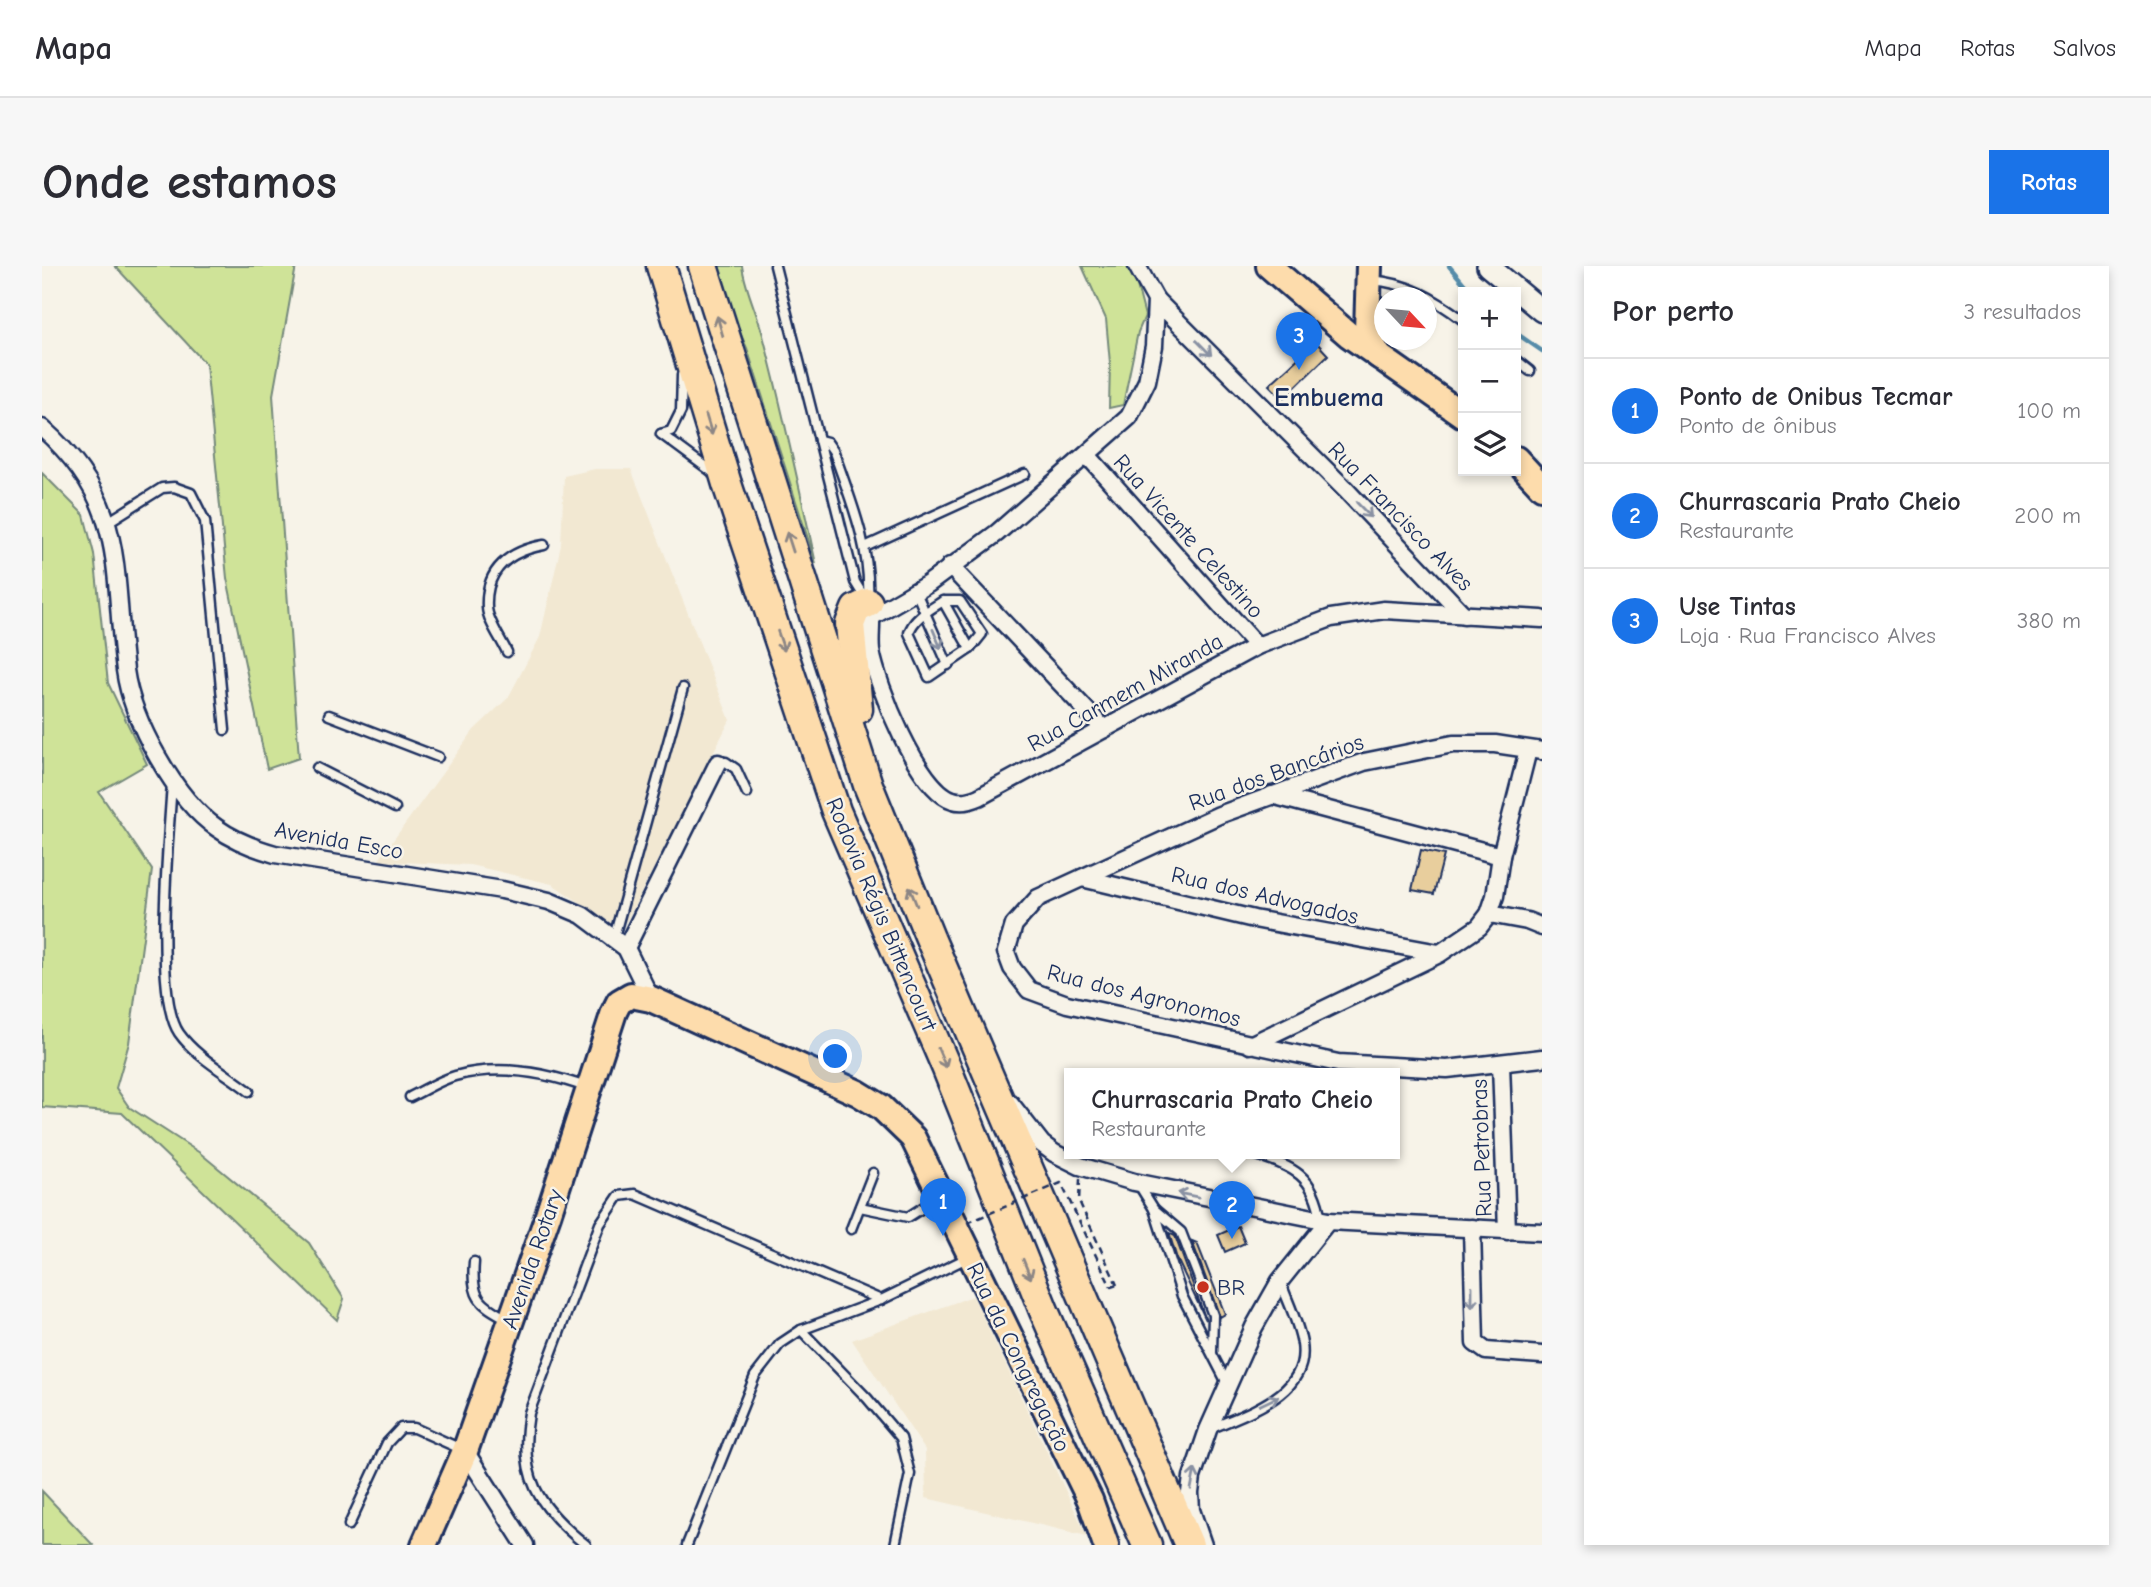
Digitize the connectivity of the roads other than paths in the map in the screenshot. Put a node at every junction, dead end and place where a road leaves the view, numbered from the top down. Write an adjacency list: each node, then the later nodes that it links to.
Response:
1 (661, 266): 12 (highway, Rodovia Régis Bittencourt)
2 (703, 266): 47 (highway, Rodovia Régis Bittencourt, one-way to 2)
3 (775, 266): 18 (lane)
4 (1137, 266): 8 (street, Rua Francisco Alves)
5 (1269, 266): 9 (main road)
6 (1488, 266): 10 (street)
7 (1368, 279): 9 (main road); 11 (lane); 13 (main road)
8 (1156, 300): 19 (street); 32 (street, Rua Francisco Alves, one-way to 32)
9 (1315, 308): 13 (main road)
10 (1542, 311)
11 (1458, 316)
12 (684, 344): 22 (highway, Rodovia Régis Bittencourt, one-way to 22); 22 (lane)
13 (1379, 356): 16 (main road)
14 (1521, 364): 15 (lane)
15 (1530, 371)
16 (1460, 413)
17 (42, 428): 24 (street, Avenida Esco)
18 (819, 440): 26 (lane); 30 (lane)
19 (1088, 456): 27 (street); 34 (street, Rua Vicente Celestino)
20 (1521, 464): 23 (main road)
21 (1025, 474): 26 (lane)
22 (727, 484): 102 (highway, Rodovia Régis Bittencourt, one-way to 102)
23 (1542, 487)
24 (108, 523): 41 (lane); 46 (street, Avenida Esco)
25 (544, 545): 36 (lane)
26 (865, 547): 30 (lane)
27 (950, 566): 28 (street); 40 (street)
28 (916, 592): 30 (street); 31 (lane)
29 (943, 601): 31 (lane); 35 (lane); 35 (lane)
30 (871, 610): 40 (street, Rua Carmem Miranda); 47 (highway)
31 (926, 612): 37 (lane, one-way to 37); 37 (lane)
32 (1464, 615): 33 (street, Rua Carmem Miranda); 34 (street, Rua Carmem Miranda)
33 (1542, 619)
34 (1256, 646): 40 (street, Rua Carmem Miranda)
35 (970, 649): 37 (lane)
36 (507, 652)
37 (948, 665)
38 (682, 688): 57 (lane)
39 (329, 715): 43 (lane)
40 (1104, 729)
41 (225, 730)
42 (1535, 751): 49 (street, Rua dos Bancários); 51 (street)
43 (438, 757)
44 (718, 763): 48 (lane); 57 (street)
45 (317, 768): 50 (lane)
46 (172, 780): 57 (street, Avenida Esco); 67 (lane)
47 (868, 785): 56 (highway, Rodovia Régis Bittencourt, one-way to 47)
48 (747, 793)
49 (1272, 795): 51 (street); 52 (street, Rua dos Bancários)
50 (395, 808)
51 (1501, 856): 54 (street)
52 (1082, 878): 53 (street, Rua dos Bancários); 58 (street, Rua dos Advogados)
53 (1038, 898): 60 (street, Rua dos Agronomos)
54 (1489, 914): 55 (street); 58 (street, Rua dos Agronomos)
55 (1542, 927)
56 (930, 938): 61 (highway, Rodovia Régis Bittencourt); 103 (highway)
57 (620, 943): 59 (street, Avenida Esco)
58 (1439, 954): 60 (street, Rua dos Agronomos)
59 (651, 999): 66 (main road, Avenida Rotary); 75 (main road, Rua da Congregação)
60 (1250, 1045): 64 (street)
61 (979, 1054): 69 (highway); 94 (highway, Rodovia Régis Bittencourt)
62 (1542, 1058): 63 (street)
63 (1501, 1064): 65 (street); 81 (street, Rua Petrobras)
64 (1389, 1068)
65 (1400, 1068)
66 (590, 1089): 68 (lane); 87 (main road, Avenida Rotary)
67 (249, 1091)
68 (410, 1097)
69 (1005, 1097): 70 (street); 94 (highway)
70 (1064, 1157)
71 (1068, 1159): 74 (street)
72 (1267, 1159): 78 (lane)
73 (873, 1172): 76 (lane)
74 (1138, 1183): 77 (lane); 78 (street, one-way to 74)
75 (941, 1197): 76 (lane); 83 (main road, Rua da Congregação)
76 (860, 1207): 80 (lane)
77 (1154, 1209): 89 (lane); 89 (lane)
78 (1324, 1221): 79 (street); 85 (street)
79 (1472, 1228): 81 (street); 90 (street, one-way to 90)
80 (851, 1229)
81 (1507, 1231): 82 (street)
82 (1542, 1232)
83 (970, 1257): 86 (lane); 101 (main road, Rua da Congregação)
84 (474, 1262): 87 (lane)
85 (1280, 1281): 91 (street); 92 (lane, one-way to 85)
86 (881, 1300): 88 (lane); 98 (lane)
87 (511, 1321): 93 (main road, Avenida Rotary)
88 (801, 1330): 99 (lane); 100 (lane)
89 (1212, 1355): 91 (lane)
90 (1542, 1355)
91 (1228, 1386): 92 (street)
92 (1208, 1430): 105 (street, one-way to 92)
93 (464, 1451): 95 (lane); 96 (main road, Avenida Rotary); 97 (street)
94 (1154, 1464): 104 (highway, Rodovia Régis Bittencourt)
95 (349, 1525)
96 (424, 1545)
97 (525, 1545)
98 (586, 1545)
99 (687, 1545)
100 (895, 1545)
101 (1106, 1545)
102 (1147, 1545)
103 (1167, 1545)
104 (1189, 1545)
105 (1203, 1545)

